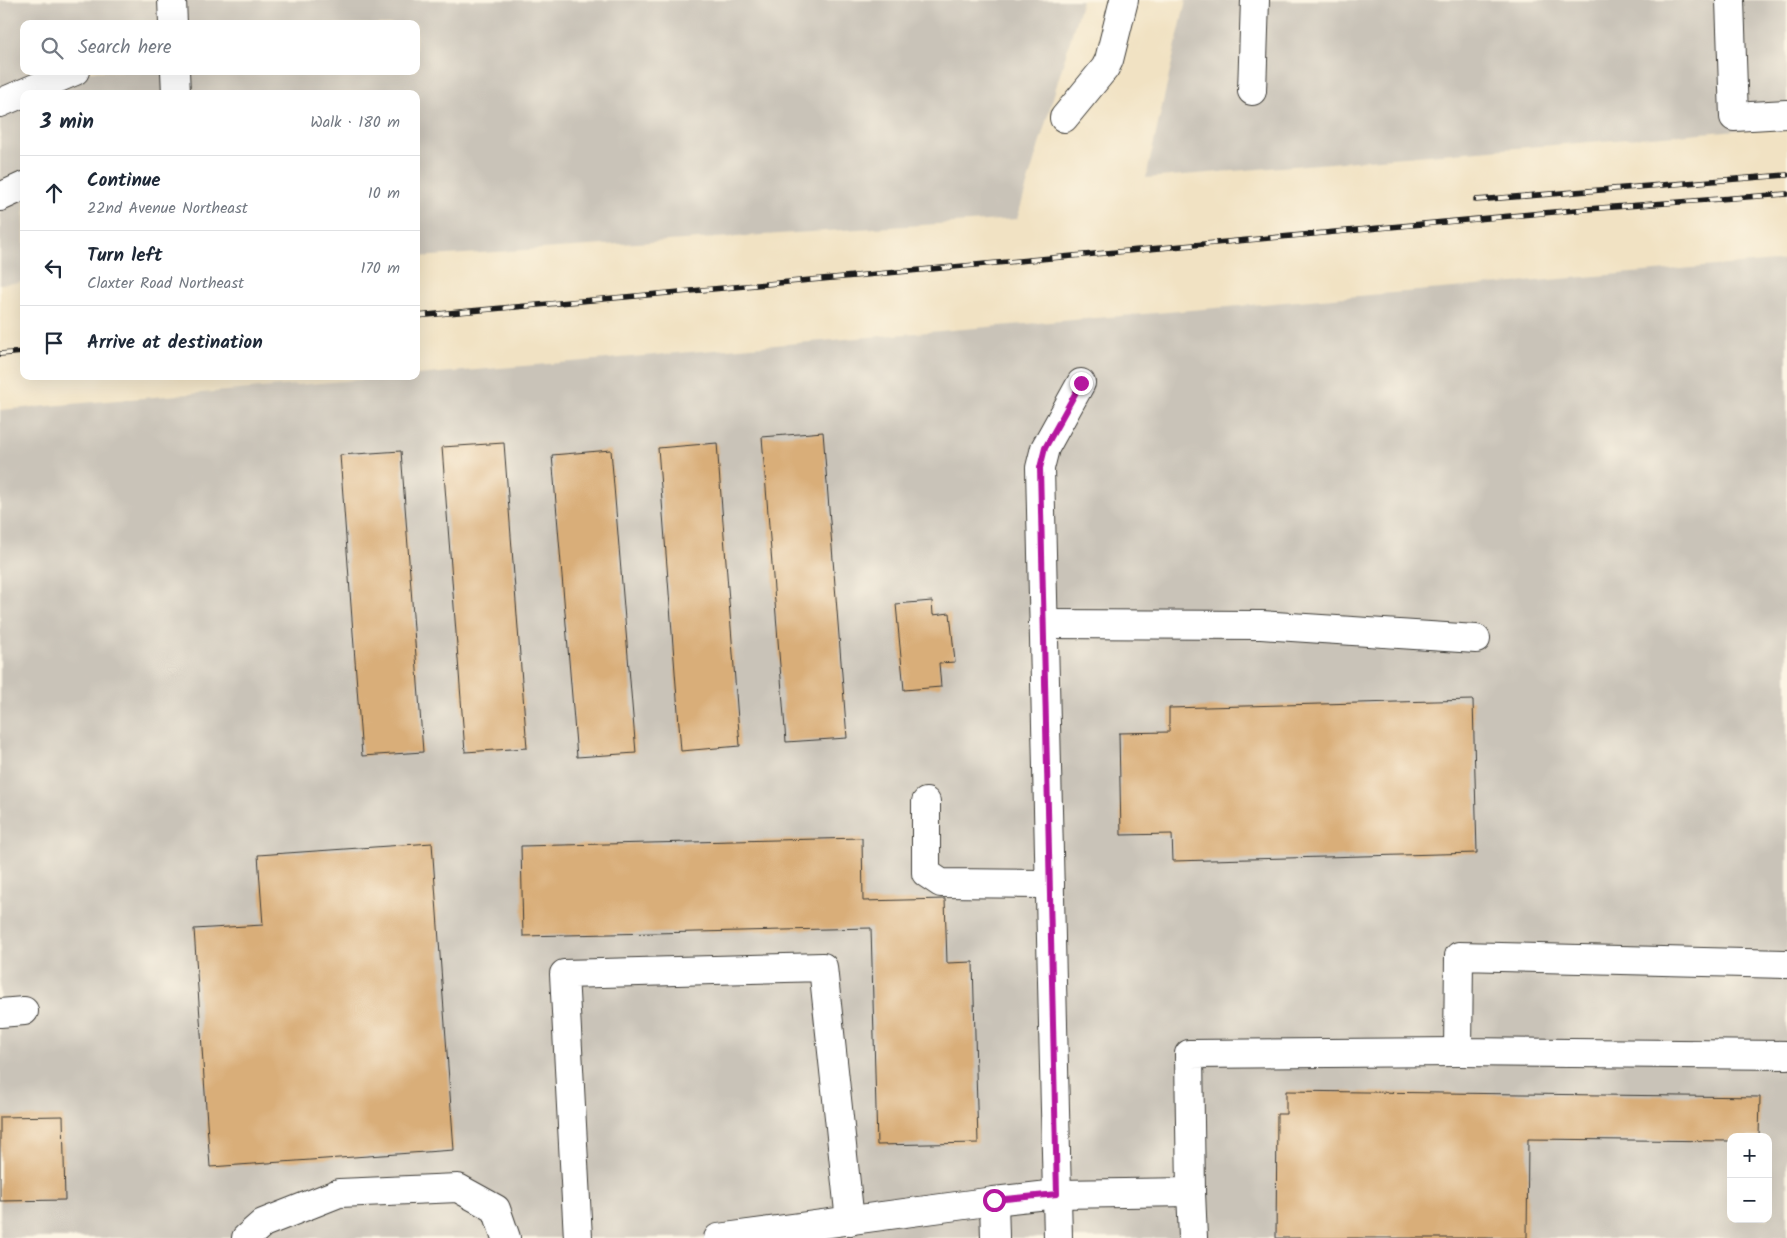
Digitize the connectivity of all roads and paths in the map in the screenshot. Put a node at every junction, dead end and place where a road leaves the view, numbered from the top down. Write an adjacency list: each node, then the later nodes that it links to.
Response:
1 (172, 0): 5 (street)
2 (1124, 0): 14 (street)
3 (1255, 0): 10 (street)
4 (1730, 0): 13 (street)
5 (173, 20)
6 (66, 75): 8 (street)
7 (175, 75): 9 (street)
8 (31, 90)
9 (176, 90)
10 (1252, 92)
11 (20, 95): 12 (street)
12 (0, 103)
13 (1787, 114)
14 (1064, 118)
15 (20, 188): 16 (street)
16 (0, 197)
17 (1081, 383): 18 (street)
18 (1043, 624): 19 (street); 21 (street)
19 (1476, 639)
20 (926, 802): 21 (street)
21 (1050, 884): 26 (street)
22 (1787, 964): 23 (street)
23 (1458, 1052): 24 (street); 25 (street)
24 (1787, 1055)
25 (1192, 1192): 26 (street); 35 (street)
26 (1057, 1194): 27 (street); 34 (street)
27 (994, 1200): 28 (street); 33 (street)
28 (850, 1221): 31 (street); 32 (street)
29 (246, 1238): 30 (street)
30 (506, 1238)
31 (578, 1238)
32 (725, 1238)
33 (995, 1238)
34 (1058, 1238)
35 (1193, 1238)

